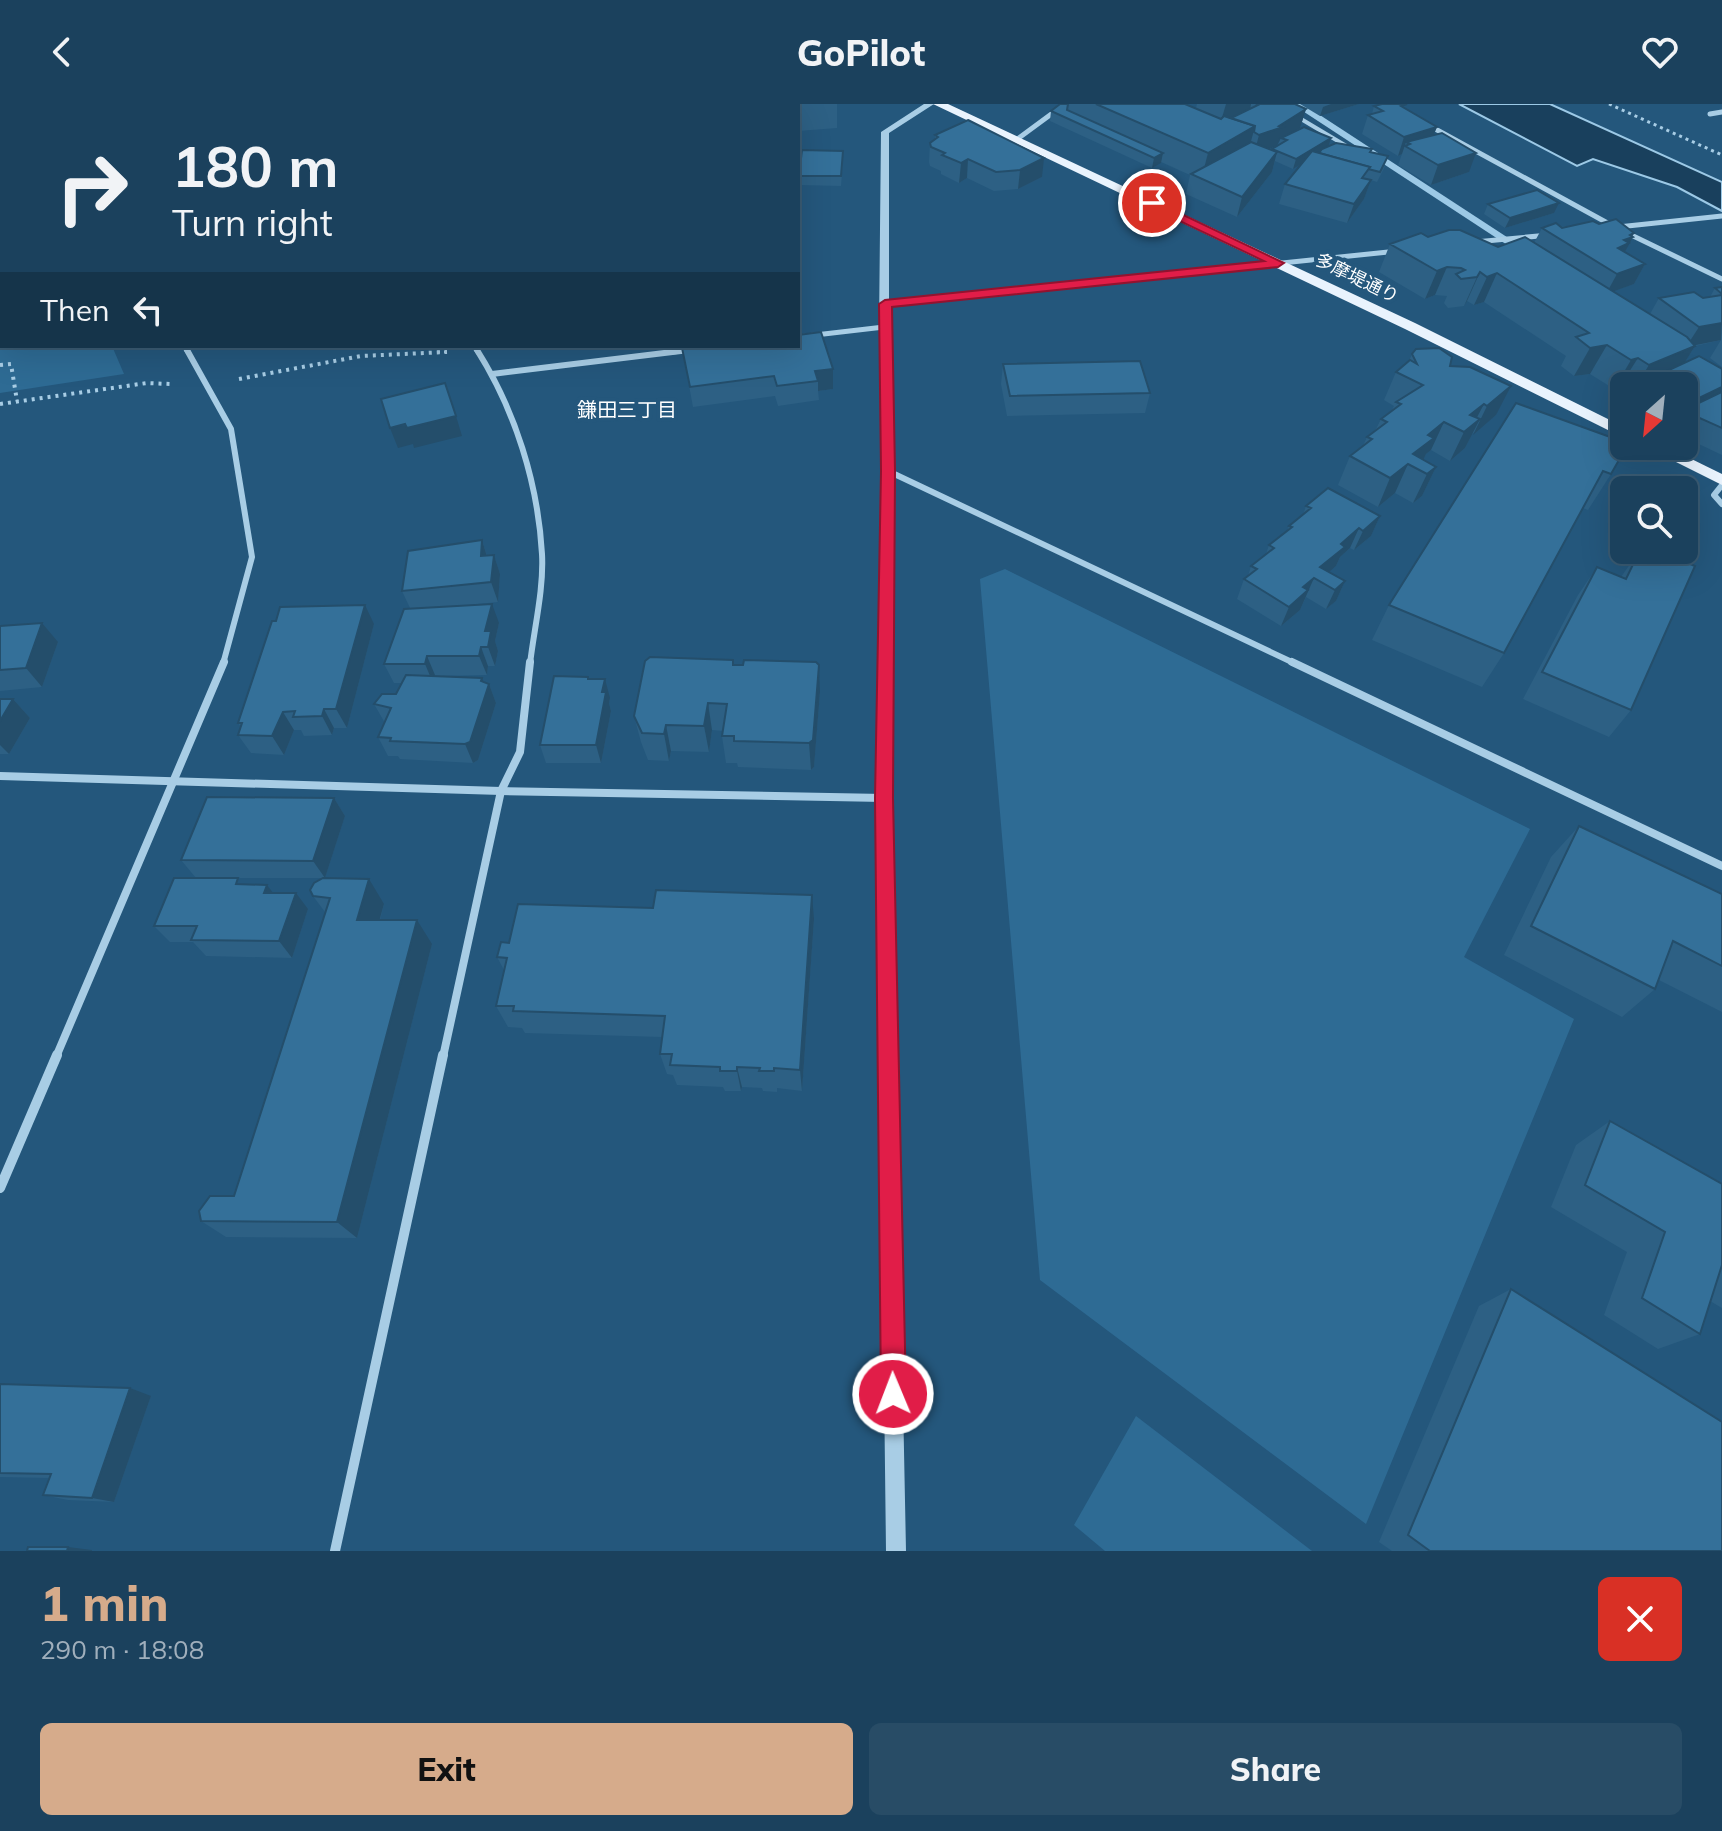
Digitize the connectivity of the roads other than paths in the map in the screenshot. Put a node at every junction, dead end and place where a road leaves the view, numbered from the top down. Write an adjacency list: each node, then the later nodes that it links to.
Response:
1 (930, 104): 18 (street)
2 (939, 104): 8 (main road, 多摩堤通り)
3 (1065, 104): 8 (street)
4 (1722, 112): 6 (street)
5 (1290, 113): 9 (lane)
6 (1710, 114)
7 (1415, 118): 11 (street)
8 (1016, 140): 16 (main road, 多摩堤通り)
9 (1351, 149)
10 (1722, 216): 11 (street)
11 (1616, 227): 12 (street); 17 (street)
12 (1601, 229)
13 (1556, 234): 14 (street)
14 (1466, 243)
15 (1404, 250): 16 (street)
16 (1278, 263): 18 (street); 25 (main road, 多摩堤通り)
17 (1722, 279)
18 (885, 304): 19 (street)
19 (884, 327): 20 (street); 27 (street)
20 (800, 337)
21 (185, 348): 31 (street)
22 (475, 348): 24 (street)
23 (709, 348): 24 (street)
24 (492, 374): 32 (street)
25 (1610, 426)
26 (1678, 460): 28 (main road)
27 (888, 471): 33 (street); 34 (street)
28 (1722, 483): 29 (street)
29 (1722, 504)
30 (0, 776): 31 (street)
31 (176, 781): 32 (street); 35 (street)
32 (501, 791): 33 (street); 36 (street)
33 (884, 798): 37 (street)
34 (1722, 866)
35 (0, 1188)
36 (335, 1551)
37 (896, 1551)

